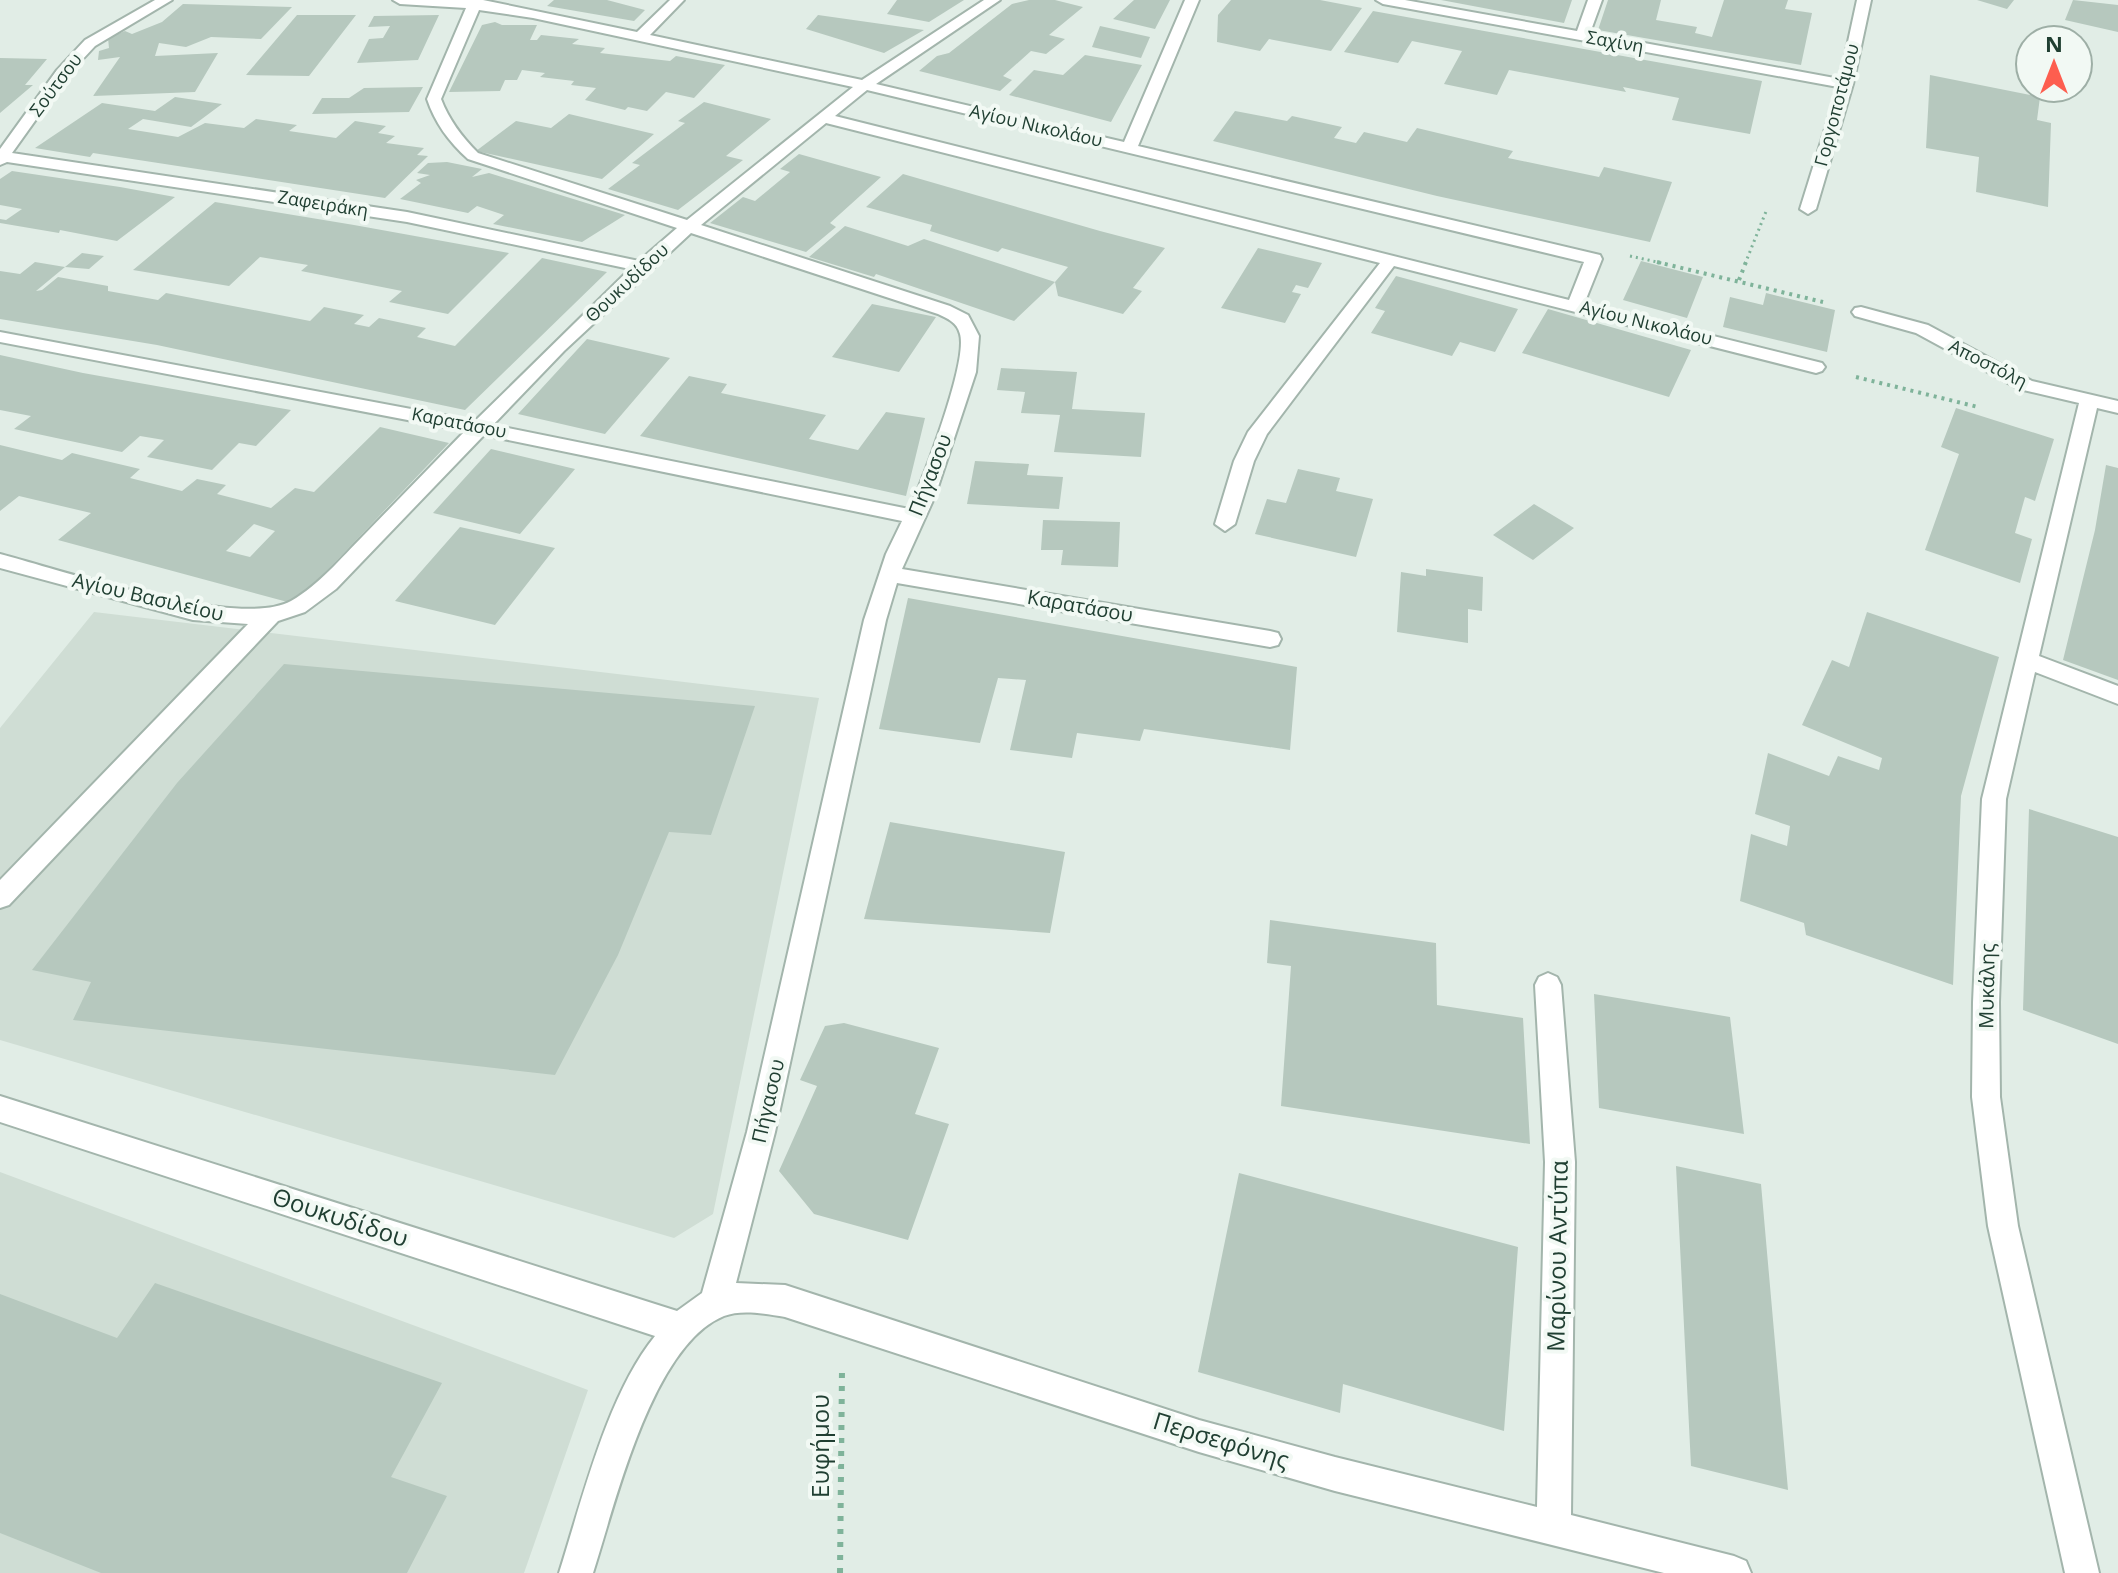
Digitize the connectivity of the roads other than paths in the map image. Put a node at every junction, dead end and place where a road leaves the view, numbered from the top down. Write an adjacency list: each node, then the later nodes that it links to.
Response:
1 (165, 0): 16 (street, Σούτσου)
2 (400, 0): 9 (street, Αγίου Νικολάου)
3 (677, 0): 11 (street)
4 (993, 0): 13 (street, Θουκυδίδου)
5 (1192, 0): 15 (street)
6 (1383, 0): 10 (street, Σαχίνη)
7 (1595, 0): 10 (street)
8 (1864, 0): 12 (street, Γοργοποτάμου)
9 (475, 3): 11 (street, Αγίου Νικολάου); 18 (street, Πήγασου)
10 (1582, 36): 12 (street, Σαχίνη)
11 (640, 37): 13 (street, Αγίου Νικολάου)
12 (1846, 84): 17 (street, Γοργοποτάμου)
13 (864, 85): 14 (street, Θουκυδίδου); 15 (street, Αγίου Νικολάου)
14 (824, 118): 18 (street, Θουκυδίδου); 19 (street, Αγίου Νικολάου)
15 (1129, 148): 21 (street, Αγίου Νικολάου)
16 (1, 157): 20 (street, Ζαφειράκη)
17 (1808, 209)
18 (691, 225): 20 (street, Θουκυδίδου); 28 (street, Πήγασου)
19 (1391, 259): 21 (street, Αγίου Νικολάου); 29 (street)
20 (643, 267): 27 (street, Θουκυδίδου)
21 (1575, 305): 24 (street, Αγίου Νικολάου)
22 (1861, 312): 25 (street, Αποστόλη)
23 (0, 337): 27 (street, Καρατάσου)
24 (1816, 367)
25 (2089, 400): 26 (street, Αποστόλη); 35 (street, Μυκάλης)
26 (2118, 407)
27 (481, 427): 28 (street, Καρατάσου); 32 (street, Θουκυδίδου)
28 (916, 517): 31 (street, Πήγασου)
29 (1225, 524)
30 (0, 561): 33 (street, Αγίου Βασιλείου)
31 (890, 574): 34 (street, Καρατάσου); 40 (street, Πήγασου)
32 (297, 607): 33 (street, Αγίου Βασιλείου)
33 (270, 615): 37 (street)
34 (1270, 639)
35 (2026, 660): 36 (street); 45 (street, Μυκάλης)
36 (2118, 695)
37 (0, 897)
38 (1548, 985): 42 (street, Μαρίνου Αντύπα)
39 (0, 1109): 41 (street, Θουκυδίδου)
40 (715, 1304): 41 (street); 42 (street, Περσεφόνης)
41 (679, 1328): 43 (street)
42 (1554, 1528): 44 (street, Περσεφόνης)
43 (576, 1573)
44 (1734, 1573)
45 (2082, 1573)

